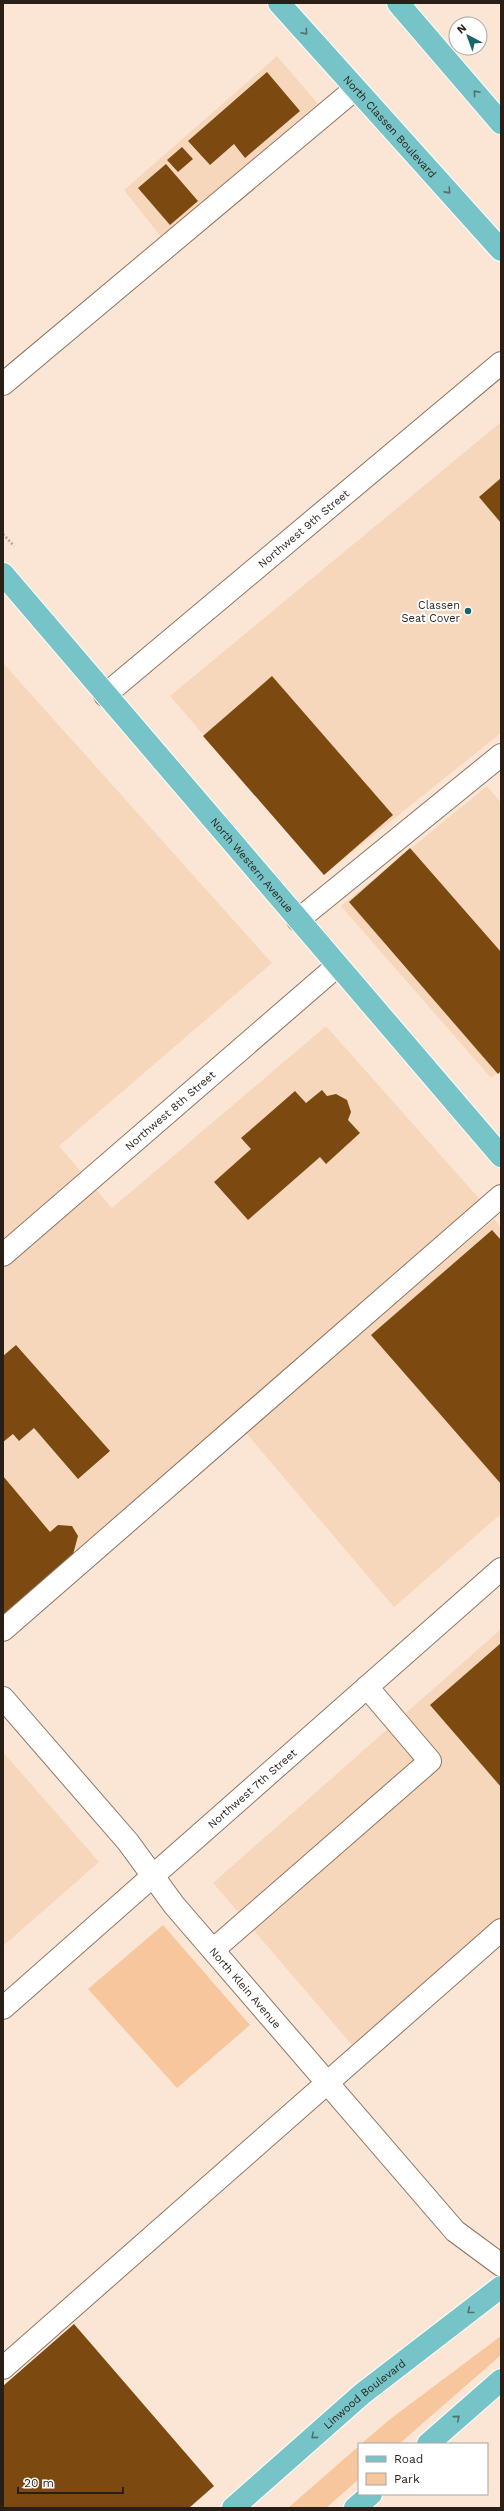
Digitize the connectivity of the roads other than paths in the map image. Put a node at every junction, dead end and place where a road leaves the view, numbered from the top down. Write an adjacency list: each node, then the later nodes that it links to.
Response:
1 (279, 3): 3 (main road, North Classen Boulevard, one-way to 3)
2 (398, 3): 4 (main road, one-way to 2)
3 (355, 89): 5 (main road, North Classen Boulevard, one-way to 5); 7 (street)
4 (501, 123)
5 (501, 250)
6 (501, 362): 9 (street, Northwest 9th Street)
7 (3, 384)
8 (3, 574): 9 (main road, North Western Avenue)
9 (105, 694): 11 (main road, North Western Avenue)
10 (501, 755): 11 (street)
11 (298, 920): 12 (main road, North Western Avenue)
12 (337, 966): 13 (main road, North Western Avenue); 15 (street, Northwest 8th Street)
13 (500, 1154)
14 (501, 1196): 17 (street)
15 (3, 1255)
16 (501, 1569): 18 (street, Northwest 7th Street)
17 (3, 1630)
18 (367, 1687): 20 (street, Northwest 7th Street); 22 (street)
19 (3, 1698): 20 (street, North Klein Avenue)
20 (153, 1876): 22 (street, North Klein Avenue); 23 (street, Northwest 7th Street)
21 (501, 1930): 24 (street)
22 (213, 1950): 24 (street, North Klein Avenue)
23 (3, 2008)
24 (328, 2083): 25 (street, North Klein Avenue); 27 (street)
25 (501, 2265)
26 (501, 2287): 31 (main road, Linwood Boulevard, one-way to 31)
27 (3, 2368)
28 (501, 2380): 29 (main road, one-way to 28)
29 (429, 2443)
30 (370, 2495): 32 (main road)
31 (233, 2508)
32 (354, 2508)

